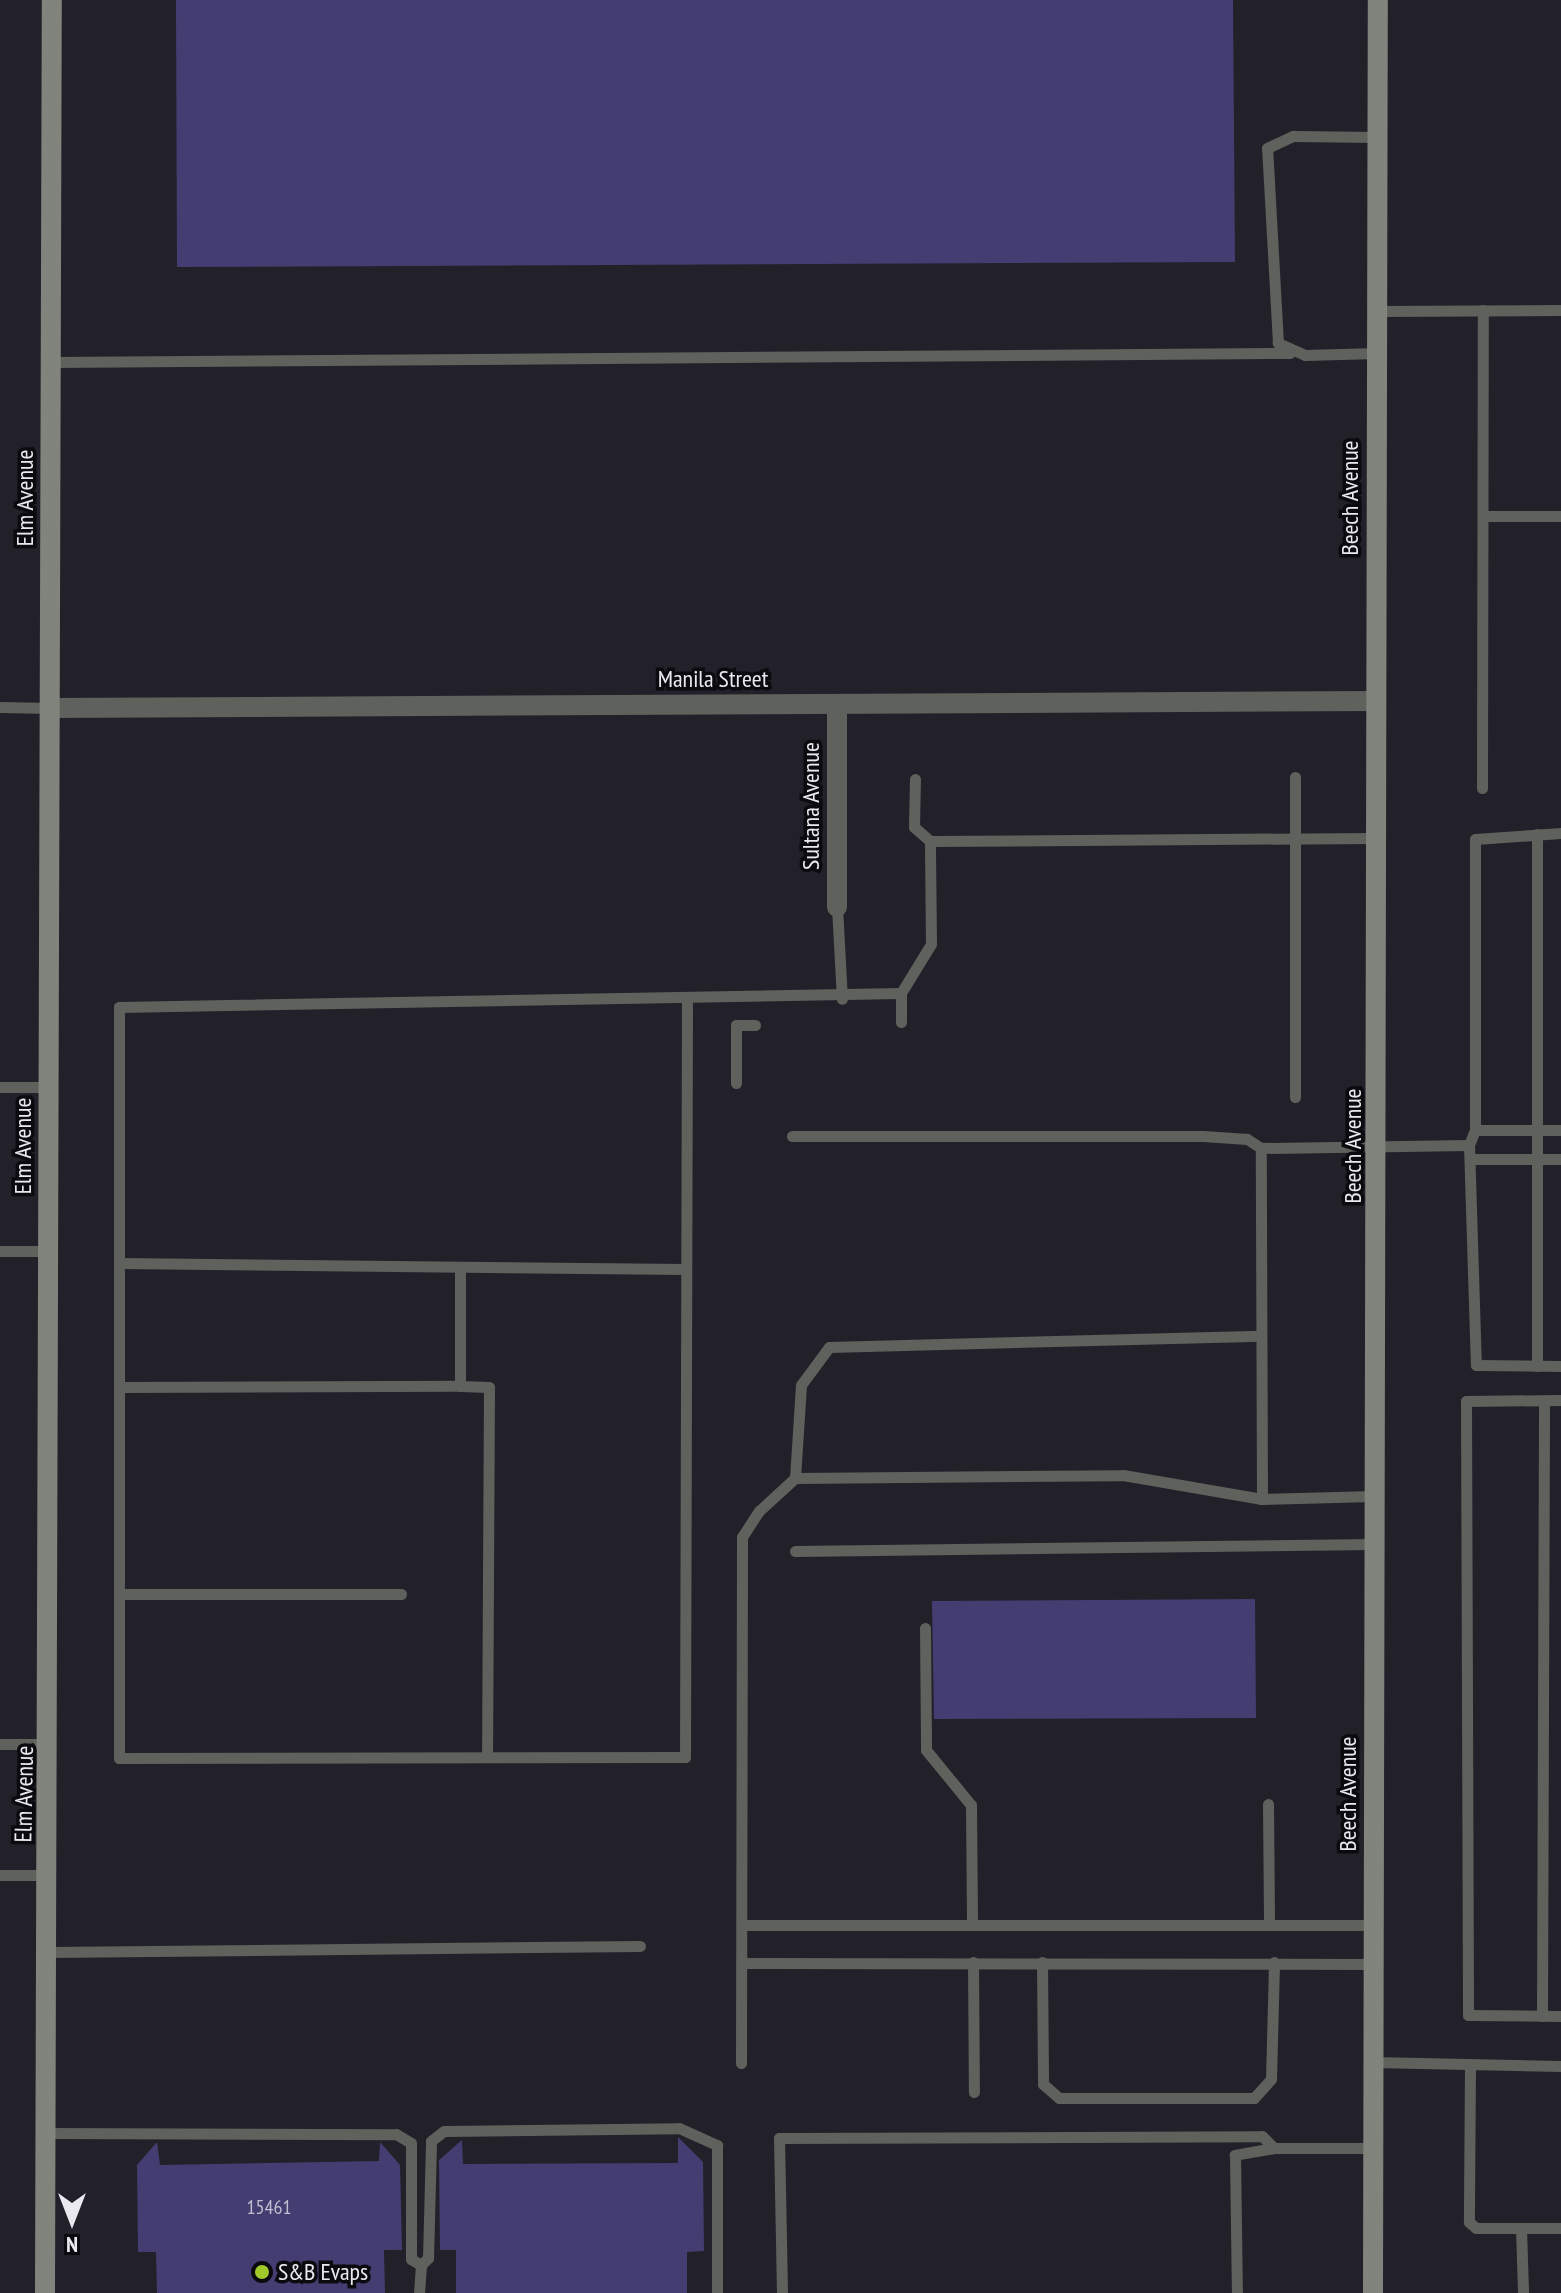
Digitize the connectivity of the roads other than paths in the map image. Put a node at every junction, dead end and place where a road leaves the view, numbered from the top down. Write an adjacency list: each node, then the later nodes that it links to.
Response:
1 (52, 0): 9 (main road, Elm Avenue)
2 (1378, 0): 3 (main road, Beech Avenue)
3 (1378, 137): 6 (main road, Beech Avenue); 7 (lane)
4 (1483, 310): 5 (lane); 6 (lane); 10 (lane)
5 (1561, 310)
6 (1377, 311): 8 (main road, Beech Avenue)
7 (1290, 353): 8 (lane); 9 (lane)
8 (1377, 353): 12 (main road, Beech Avenue)
9 (52, 362): 15 (main road, Elm Avenue)
10 (1483, 516): 11 (lane); 18 (lane)
11 (1561, 516)
12 (1375, 701): 13 (street, Manila Street); 22 (main road, Beech Avenue)
13 (837, 705): 15 (street, Manila Street); 24 (street, Sultana Avenue)
14 (0, 707): 15 (lane)
15 (51, 708): 32 (main road, Elm Avenue)
16 (1295, 777): 21 (lane)
17 (915, 779): 23 (lane)
18 (1482, 788)
19 (1561, 833): 20 (lane)
20 (1537, 834): 34 (lane); 35 (lane)
21 (1295, 837): 22 (lane); 23 (lane); 33 (lane)
22 (1375, 838): 38 (main road, Beech Avenue)
23 (930, 841): 25 (lane)
24 (837, 907): 26 (lane)
25 (901, 993): 26 (lane); 28 (lane)
26 (842, 999): 27 (lane)
27 (687, 1000): 46 (lane); 48 (lane)
28 (901, 1022)
29 (755, 1025): 30 (lane)
30 (736, 1083)
31 (0, 1087): 32 (lane)
32 (49, 1087): 45 (main road, Elm Avenue)
33 (1295, 1097)
34 (1475, 1130): 35 (lane); 39 (lane)
35 (1537, 1130): 36 (lane); 42 (lane)
36 (1561, 1130)
37 (792, 1136): 40 (lane)
38 (1381, 1145): 39 (lane); 40 (lane); 57 (main road, Beech Avenue)
39 (1469, 1145): 41 (lane)
40 (1261, 1148): 49 (lane)
41 (1475, 1159): 42 (lane); 50 (lane)
42 (1537, 1159): 43 (lane); 50 (lane)
43 (1561, 1159)
44 (0, 1251): 45 (lane)
45 (48, 1251): 65 (main road, Elm Avenue)
46 (119, 1263): 47 (lane); 53 (lane)
47 (460, 1267): 48 (lane); 52 (lane)
48 (685, 1269): 66 (lane)
49 (1261, 1336): 56 (lane); 58 (lane)
50 (1537, 1366): 51 (lane)
51 (1561, 1366)
52 (460, 1386): 53 (lane); 66 (lane)
53 (119, 1387): 61 (lane)
54 (1561, 1400): 55 (lane)
55 (1544, 1401): 81 (lane); 81 (lane)
56 (795, 1478): 58 (lane); 70 (lane)
57 (1374, 1496): 58 (lane); 59 (main road, Beech Avenue)
58 (1262, 1499)
59 (1374, 1544): 60 (lane); 73 (main road, Beech Avenue)
60 (795, 1551)
61 (119, 1594): 62 (lane); 66 (lane)
62 (401, 1594)
63 (925, 1628): 71 (lane)
64 (0, 1744): 65 (lane)
65 (50, 1744): 69 (main road, Elm Avenue)
66 (487, 1757)
67 (1268, 1804): 72 (lane)
68 (0, 1875): 69 (lane)
69 (49, 1875): 75 (main road, Elm Avenue)
70 (742, 1925): 71 (lane); 79 (lane)
71 (972, 1925): 72 (lane)
72 (1269, 1925): 73 (lane)
73 (1373, 1925): 80 (main road, Beech Avenue)
74 (640, 1946): 75 (lane)
75 (49, 1952): 88 (main road, Elm Avenue)
76 (973, 1962): 77 (lane); 79 (lane); 87 (lane)
77 (1042, 1962): 78 (lane); 78 (lane)
78 (1274, 1962): 80 (lane)
79 (742, 1963): 84 (lane)
80 (1373, 1964): 83 (main road, Beech Avenue)
81 (1542, 2016): 82 (lane)
82 (1561, 2016)
83 (1373, 2062): 85 (lane); 90 (main road, Beech Avenue)
84 (741, 2063)
85 (1470, 2064): 86 (lane); 91 (lane)
86 (1561, 2066)
87 (974, 2092)
88 (47, 2133): 93 (lane); 94 (main road, Elm Avenue)
89 (1274, 2148): 90 (lane); 97 (lane); 98 (lane)
90 (1373, 2148): 99 (main road, Beech Avenue)
91 (1521, 2228): 92 (lane); 100 (lane)
92 (1561, 2228)
93 (421, 2265): 95 (lane); 96 (lane)
94 (45, 2293)
95 (419, 2293)
96 (717, 2293)
97 (782, 2293)
98 (1237, 2293)
99 (1373, 2293)
100 (1523, 2293)

